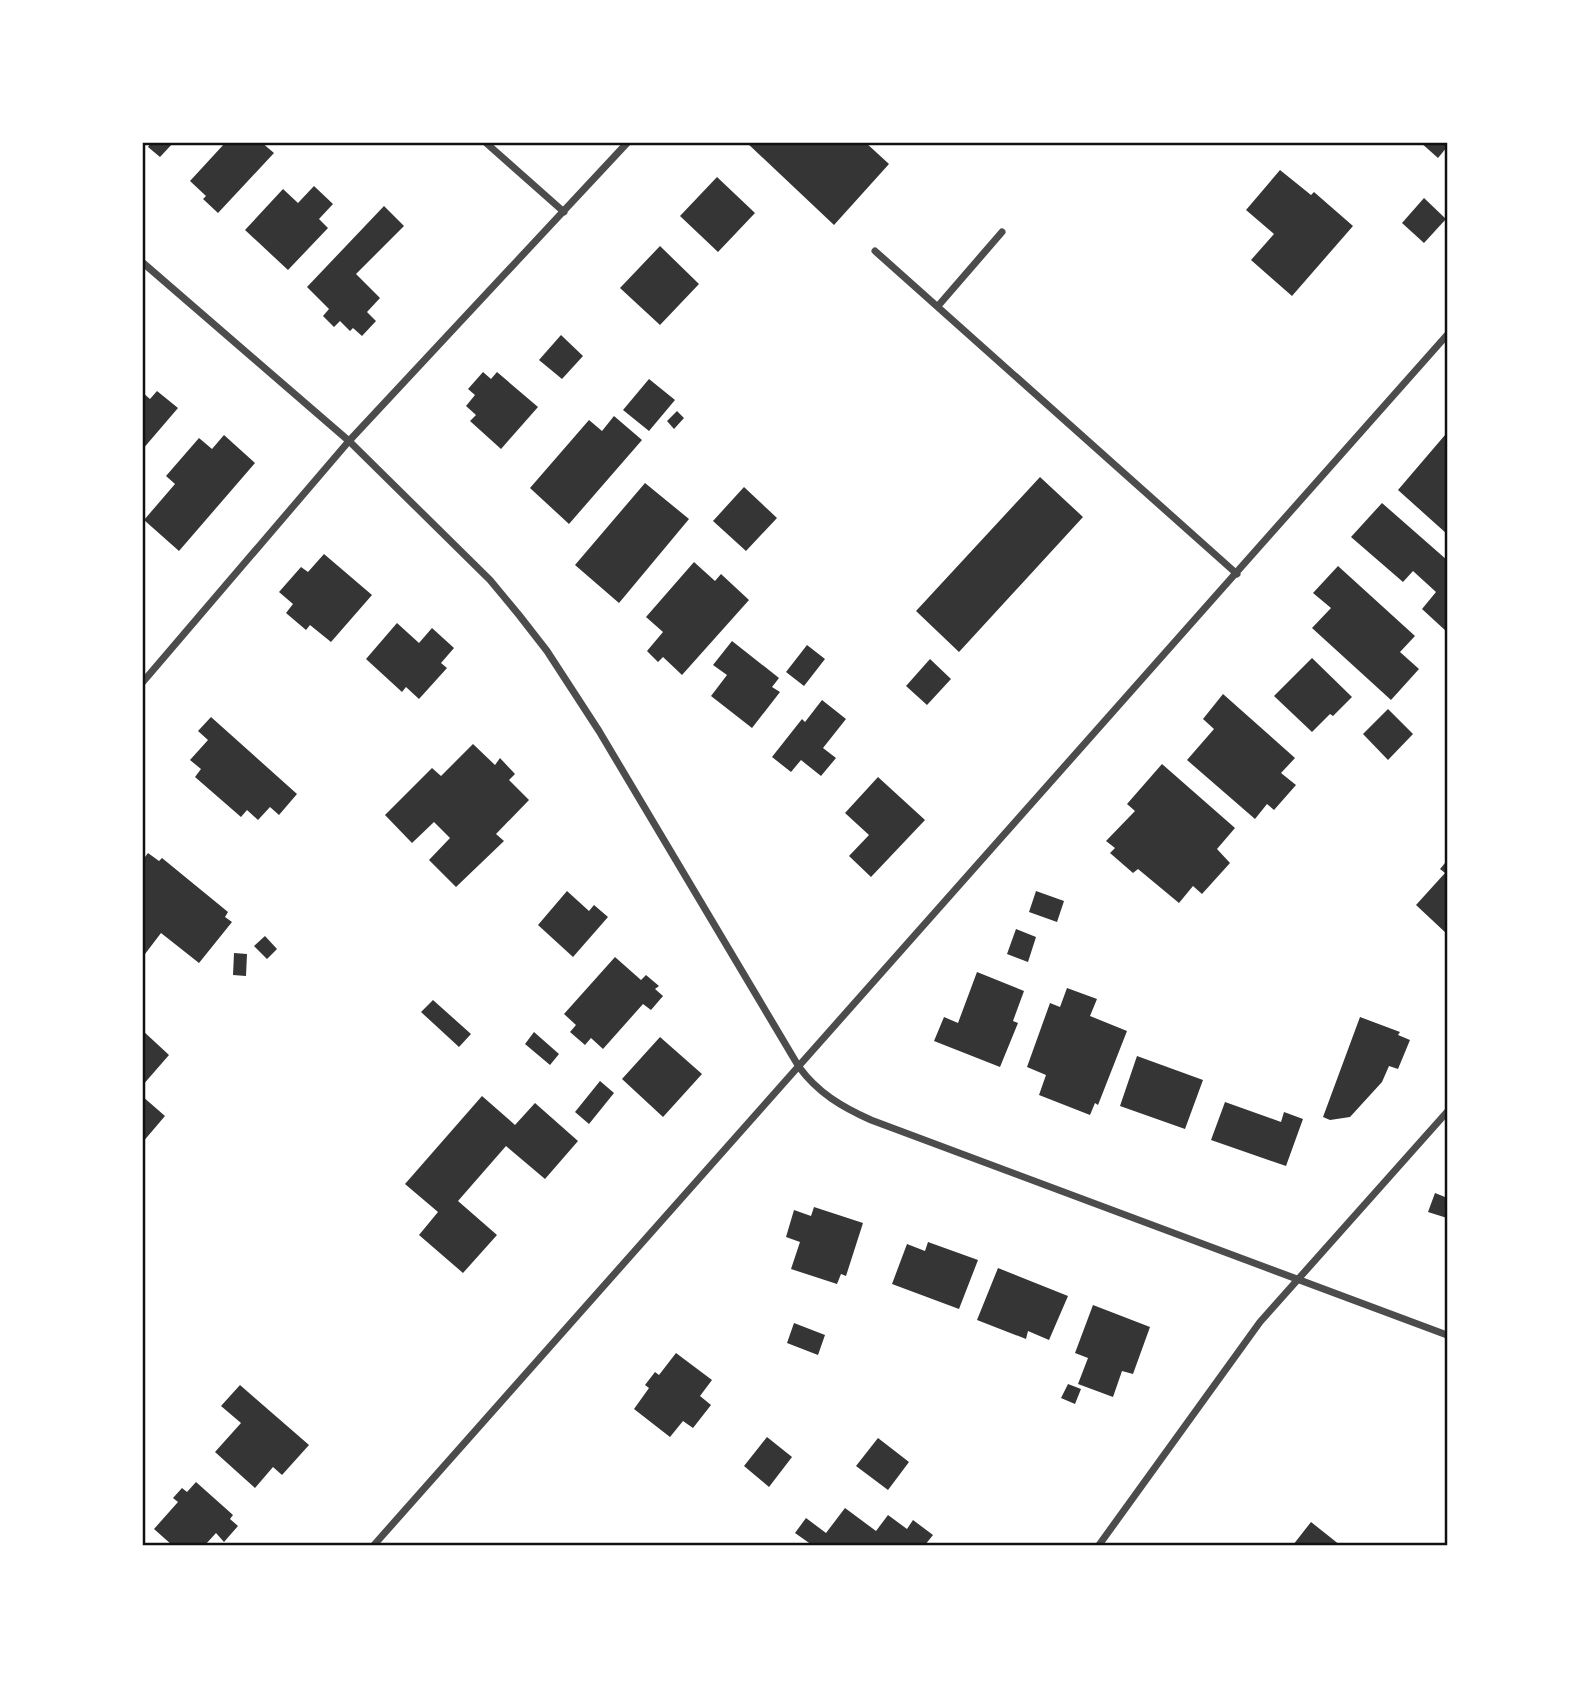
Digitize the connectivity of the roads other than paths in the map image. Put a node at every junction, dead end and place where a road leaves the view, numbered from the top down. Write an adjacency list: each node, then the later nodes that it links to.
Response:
1 (485, 142): 3 (street)
2 (628, 142): 3 (street)
3 (564, 212): 9 (street)
4 (1002, 232): 7 (street)
5 (875, 251): 7 (street)
6 (142, 262): 9 (street)
7 (938, 306): 10 (street)
8 (1447, 335): 10 (street)
9 (349, 441): 11 (street); 12 (street)
10 (1237, 574): 12 (street)
11 (142, 683)
12 (799, 1067): 14 (street); 16 (street)
13 (1447, 1112): 14 (street)
14 (1300, 1279): 15 (street); 17 (street)
15 (1447, 1335)
16 (374, 1545)
17 (1100, 1545)

